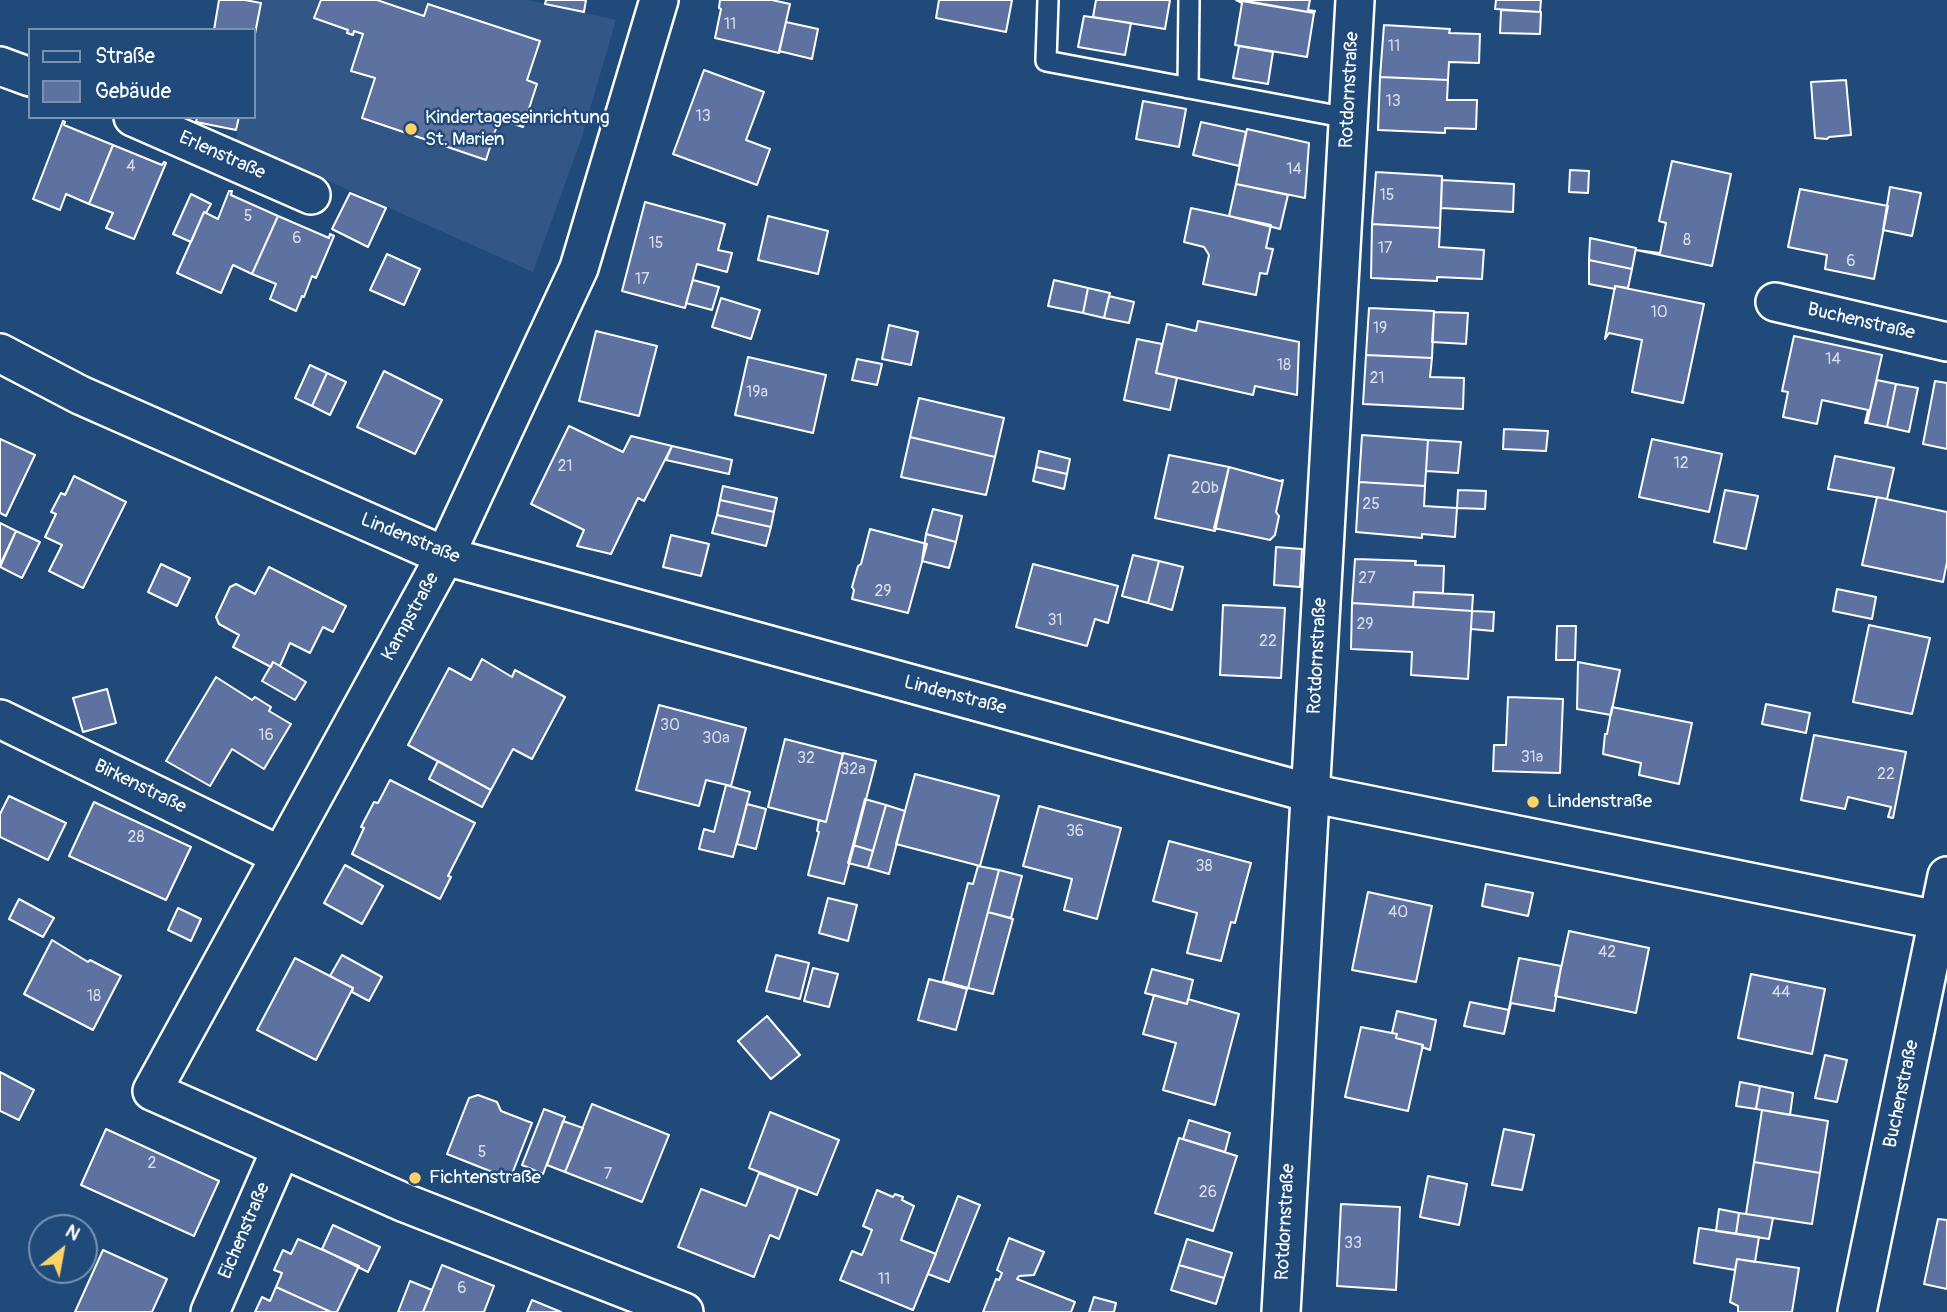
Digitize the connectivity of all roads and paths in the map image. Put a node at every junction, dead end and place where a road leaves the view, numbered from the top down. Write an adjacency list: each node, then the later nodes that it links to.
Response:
1 (659, 0): 14 (street, Kampstraße)
2 (1048, 0): 7 (lane)
3 (1189, 0): 7 (lane)
4 (1355, 0): 8 (street, Rotdornstraße)
5 (0, 66): 6 (street)
6 (28, 76)
7 (1188, 88): 8 (lane)
8 (1348, 118): 16 (street, Rotdornstraße)
9 (138, 119): 10 (street, Erlenstraße)
10 (311, 195)
11 (1775, 302): 12 (street, Buchenstraße)
12 (1947, 342)
13 (0, 353): 14 (street, Lindenstraße)
14 (445, 556): 16 (street, Lindenstraße); 17 (street, Kampstraße)
15 (0, 719): 17 (street, Birkenstraße)
16 (1310, 793): 19 (street, Lindenstraße); 23 (street, Rotdornstraße)
17 (281, 856): 20 (street, Kampstraße)
18 (1947, 876): 19 (street, Buchenstraße)
19 (1942, 921): 24 (street, Buchenstraße)
20 (281, 1149): 21 (street); 22 (street, Eichenstraße)
21 (664, 1309)
22 (210, 1312)
23 (1281, 1312)
24 (1857, 1312)

